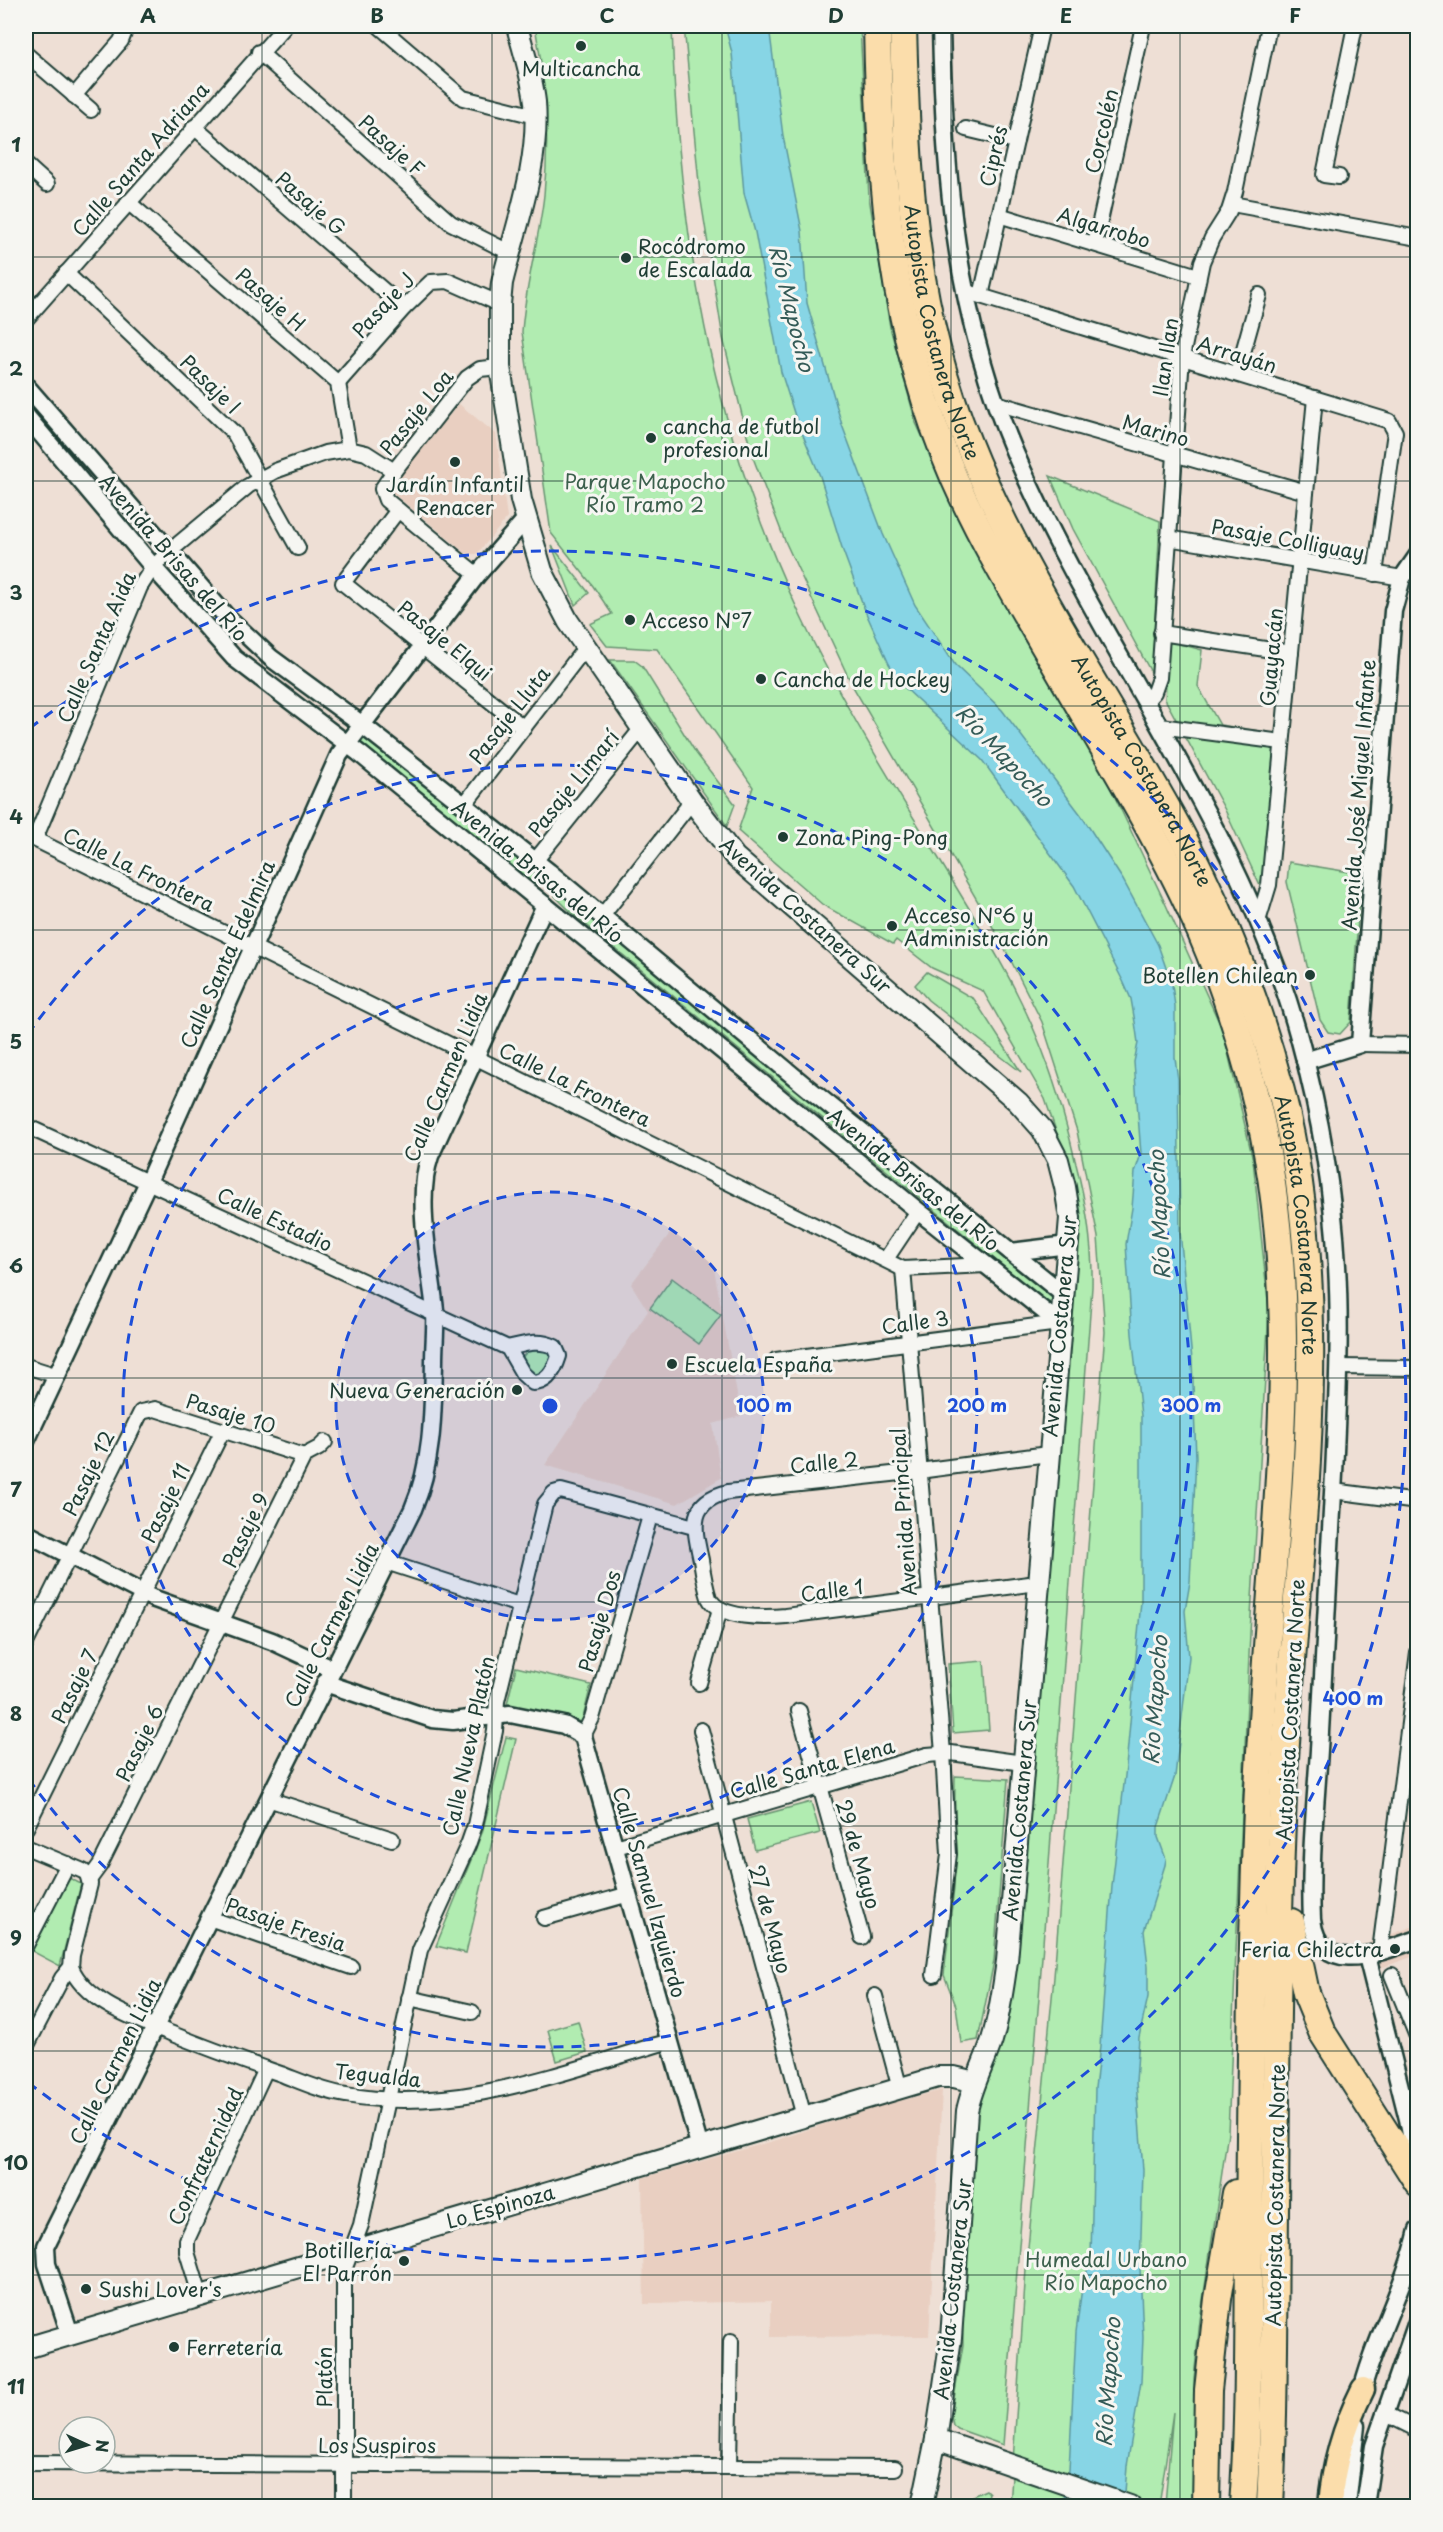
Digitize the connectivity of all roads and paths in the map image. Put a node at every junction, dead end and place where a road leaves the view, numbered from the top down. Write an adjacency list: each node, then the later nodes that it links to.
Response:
1 (122, 26): 14 (street)
2 (285, 26): 12 (street, Calle Santa Adriana)
3 (379, 26): 16 (street)
4 (517, 26): 16 (main road, Avenida Costanera Sur)
5 (877, 26): 163 (highway, Autopista Costanera Norte)
6 (903, 26): 139 (highway, Autopista Costanera Norte)
7 (941, 26): 31 (street)
8 (1042, 26): 19 (street, Ciprés)
9 (1143, 26): 27 (street, Corcolén)
10 (1269, 26): 24 (street, Ilan Ilan)
11 (1356, 26): 21 (street)
12 (259, 52): 17 (street, Calle Santa Adriana); 28 (street, Pasaje F)
13 (26, 54): 14 (street)
14 (74, 96): 15 (street)
15 (92, 110)
16 (535, 116): 28 (main road, Avenida Costanera Sur)
17 (194, 127): 23 (street, Calle Santa Adriana); 35 (street, Pasaje G)
18 (966, 129): 19 (street)
19 (1016, 141): 25 (street, Ciprés)
20 (26, 165): 22 (street)
21 (1339, 177)
22 (47, 184)
23 (128, 202): 29 (street, Calle Santa Adriana); 40 (street, Pasaje H)
24 (1232, 204): 26 (street); 30 (street, Ilan Ilan)
25 (999, 215): 27 (street, Algarrobo); 33 (street, Ciprés)
26 (1418, 238)
27 (1095, 244): 30 (street, Algarrobo)
28 (509, 252): 34 (main road, Avenida Costanera Sur)
29 (66, 273): 36 (street, Calle Santa Adriana); 48 (street, Pasaje I)
30 (1198, 276): 37 (street, Ilan Ilan)
31 (964, 291): 33 (street, Arrayán); 43 (street)
32 (1259, 295): 39 (street)
33 (981, 296): 37 (street, Arrayán)
34 (500, 304): 35 (street, Pasaje J); 38 (main road, Avenida Costanera Sur)
35 (404, 308): 40 (street, Pasaje J)
36 (26, 319)
37 (1182, 357): 39 (street, Arrayán); 46 (street, Ilan Ilan)
38 (500, 367): 47 (street, Pasaje Loa); 51 (main road, Avenida Costanera Sur)
39 (1237, 374): 42 (street, Arrayán)
40 (338, 383): 45 (street)
41 (26, 386): 54 (street, Avenida Brisas del Río)
42 (1315, 398): 49 (street, Guayacán); 58 (street, Arrayán)
43 (996, 403): 46 (street, Marino); 65 (street)
44 (26, 416): 57 (street, Avenida Brisas del Río)
45 (349, 449): 47 (street); 48 (street, Calle Santa Aida)
46 (1174, 456): 49 (street, Marino); 52 (street, Ilan Ilan)
47 (394, 471): 50 (street, Pasaje Loa)
48 (259, 479): 53 (street, Pasaje I); 54 (street, Calle Santa Aida)
49 (1306, 492): 56 (street, Guayacán)
50 (398, 510): 59 (street); 62 (street, Pasaje Elqui)
51 (525, 520): 59 (street, Calle Santa Edelmira); 63 (main road, Avenida Costanera Sur)
52 (1168, 538): 56 (street, Pasaje Colliguay); 61 (street, Ilan Ilan)
53 (298, 548)
54 (170, 551): 57 (street, Calle Santa Aida); 66 (street, Avenida Brisas del Río)
55 (1418, 555): 60 (street, Avenida José Miguel Infante)
56 (1300, 561): 58 (street, Pasaje Colliguay); 64 (street, Guayacán)
57 (153, 567): 71 (street, Avenida Brisas del Río); 74 (street, Calle Santa Aida)
58 (1375, 574): 60 (street, Pasaje Colliguay)
59 (477, 576): 62 (street, Calle Santa Edelmira)
60 (1402, 578): 80 (street, Avenida José Miguel Infante)
61 (1161, 633): 64 (street); 65 (street, Ilan Ilan)
62 (421, 646): 66 (street, Calle Santa Edelmira); 68 (street, Pasaje Elqui)
63 (585, 648): 68 (street, Pasaje Lluta); 69 (main road, Avenida Costanera Sur)
64 (1291, 653): 70 (street, Guayacán)
65 (1146, 701): 67 (street)
66 (361, 724): 71 (street, Calle Santa Edelmira); 73 (street, Avenida Brisas del Río)
67 (1160, 726): 70 (street); 78 (street)
68 (524, 728): 73 (street, Pasaje Lluta)
69 (642, 728): 72 (main road, Avenida Costanera Sur); 75 (street, Pasaje Limarí)
70 (1282, 742): 78 (street, Guayacán)
71 (346, 743): 76 (street, Avenida Brisas del Río); 79 (street, Calle Santa Edelmira)
72 (692, 801): 77 (street); 87 (main road, Avenida Costanera Sur)
73 (464, 806): 75 (street, Avenida Brisas del Río)
74 (30, 837): 79 (street, Calle La Frontera)
75 (535, 861): 77 (street, Avenida Brisas del Río)
76 (545, 905): 82 (street, Calle Carmen Lidia); 86 (street, Avenida Brisas del Río)
77 (602, 916): 88 (street, Avenida Brisas del Río)
78 (1258, 918): 83 (street)
79 (253, 947): 82 (street, Calle La Frontera); 85 (street, Calle Santa Edelmira)
80 (1360, 1044): 81 (street); 83 (street)
81 (1418, 1045)
82 (476, 1056): 89 (street, Calle La Frontera); 93 (street, Calle Carmen Lidia)
83 (1305, 1061): 99 (street)
84 (26, 1125): 85 (street, Calle Estadio)
85 (148, 1182): 93 (street, Calle Estadio); 101 (street, Calle Santa Edelmira)
86 (918, 1211): 89 (street); 90 (street, Avenida Brisas del Río)
87 (1068, 1245): 88 (street, Avenida Brisas del Río); 92 (main road, Avenida Costanera Sur)
88 (1011, 1252): 92 (street, Avenida Brisas del Río)
89 (886, 1259): 91 (street, Calle La Frontera)
90 (986, 1264): 91 (street); 94 (street, Avenida Brisas del Río)
91 (903, 1269): 95 (street, Avenida Principal)
92 (1063, 1294): 94 (main road, Avenida Costanera Sur)
93 (435, 1314): 96 (street, Calle Estadio); 115 (street, Calle Carmen Lidia)
94 (1059, 1323): 95 (street, Calle 3); 106 (main road, Avenida Costanera Sur)
95 (910, 1343): 97 (street, Calle 3); 108 (street, Avenida Principal)
96 (508, 1348)
97 (776, 1360)
98 (26, 1366): 101 (street)
99 (1338, 1367): 100 (street); 109 (street)
100 (1418, 1368)
101 (58, 1376): 104 (street, Calle Santa Edelmira)
102 (146, 1410): 103 (street, Pasaje 10); 114 (street, Pasaje 12)
103 (223, 1430): 107 (street, Pasaje 10); 117 (street, Pasaje 11)
104 (26, 1441)
105 (324, 1442): 107 (street)
106 (1048, 1454): 108 (street, Calle 2); 116 (main road, Avenida Costanera Sur)
107 (304, 1456): 121 (street, Pasaje 9)
108 (919, 1471): 112 (street, Calle 2); 118 (street, Avenida Principal)
109 (1333, 1491): 110 (street); 148 (street)
110 (1418, 1502)
111 (650, 1516): 112 (street, Calle Nueva Platón); 119 (street, Calle Nueva Platón); 129 (street, Pasaje Dos)
112 (694, 1527): 120 (street)
113 (26, 1533): 114 (street)
114 (69, 1556): 117 (street); 122 (street, Pasaje 12)
115 (386, 1562): 119 (street); 124 (street, Calle Carmen Lidia)
116 (1037, 1583): 118 (street, Calle 1); 131 (main road, Avenida Costanera Sur)
117 (142, 1593): 121 (street); 135 (street, Pasaje 7)
118 (929, 1597): 120 (street, Calle 1); 130 (street, Avenida Principal)
119 (519, 1605): 127 (street, Calle Nueva Platón)
120 (720, 1609): 125 (street)
121 (221, 1622): 124 (street); 141 (street, Pasaje 6)
122 (26, 1644)
123 (1418, 1652): 148 (street)
124 (329, 1676): 127 (street); 133 (street, Calle Carmen Lidia)
125 (699, 1683)
126 (799, 1711): 132 (street, 29 de Mayo)
127 (496, 1715): 129 (street); 154 (street, Calle Nueva Platón)
128 (702, 1730): 134 (street, 27 de Mayo)
129 (584, 1736): 138 (street, Calle Samuel Izquierdo)
130 (943, 1753): 131 (street, Calle Santa Elena); 132 (street, Calle Santa Elena); 151 (street, Avenida Principal)
131 (1023, 1763): 161 (main road, Avenida Costanera Sur)
132 (820, 1786): 134 (street, Calle Santa Elena); 145 (street, 29 de Mayo)
133 (268, 1799): 136 (street); 143 (street, Calle Carmen Lidia)
134 (724, 1815): 138 (street, Calle Santa Elena); 165 (street, 27 de Mayo)
135 (26, 1828)
136 (392, 1839)
137 (26, 1847): 140 (street)
138 (616, 1847): 142 (street, Calle Samuel Izquierdo)
139 (1282, 1847): 167 (highway); 184 (highway, Autopista Costanera Norte)
140 (68, 1864): 141 (street); 147 (street)
141 (89, 1880): 149 (street)
142 (629, 1894): 144 (street); 158 (street, Calle Samuel Izquierdo)
143 (209, 1918): 150 (street, Pasaje Fresia); 156 (street, Calle Carmen Lidia)
144 (544, 1918)
145 (862, 1937)
146 (1418, 1939): 148 (street)
147 (26, 1945)
148 (1374, 1954): 167 (street)
149 (71, 1967): 156 (street, Tegualda); 159 (street)
150 (351, 1967)
151 (934, 1975)
152 (1392, 1975): 157 (street)
153 (875, 1996): 162 (street)
154 (409, 1998): 155 (street); 164 (street, Calle Nueva Platón)
155 (472, 2012)
156 (155, 2026): 160 (street, Tegualda); 172 (street, Calle Carmen Lidia)
157 (1418, 2039)
158 (670, 2041): 164 (street, Tegualda); 166 (street, Calle Samuel Izquierdo)
159 (26, 2047)
160 (266, 2069): 164 (street, Tegualda); 170 (street, Confraternidad)
161 (975, 2082): 162 (main road, Lo Espinoza); 179 (main road, Avenida Costanera Sur)
162 (900, 2089): 165 (main road, Lo Espinoza)
163 (1250, 2098): 188 (highway); 189 (highway, Autopista Costanera Norte)
164 (388, 2099): 169 (street, Calle Nueva Platón)
165 (804, 2117): 166 (main road, Lo Espinoza)
166 (700, 2148): 169 (main road, Lo Espinoza)
167 (1417, 2170)
168 (1418, 2230): 176 (street)
169 (352, 2250): 170 (main road, Lo Espinoza); 181 (street, Platón)
170 (200, 2295): 172 (main road, Lo Espinoza)
171 (1418, 2319): 175 (street)
172 (70, 2334): 174 (main road, Lo Espinoza)
173 (731, 2341): 182 (street)
174 (26, 2348)
175 (1411, 2364): 177 (street)
176 (1363, 2389): 190 (main road); 191 (street)
177 (1384, 2413): 178 (street); 192 (street)
178 (1418, 2430)
179 (936, 2439): 186 (main road, Avenida Costanera Sur); 187 (main road)
180 (26, 2463): 181 (street, Los Suspiros)
181 (344, 2465): 182 (street, Los Suspiros); 185 (street, Platón)
182 (729, 2467): 183 (street, Los Suspiros)
183 (895, 2468)
184 (1270, 2494)
185 (344, 2506)
186 (922, 2506)
187 (1130, 2506)
188 (1206, 2506)
189 (1243, 2506)
190 (1330, 2506)
191 (1347, 2506)
192 (1365, 2506)

